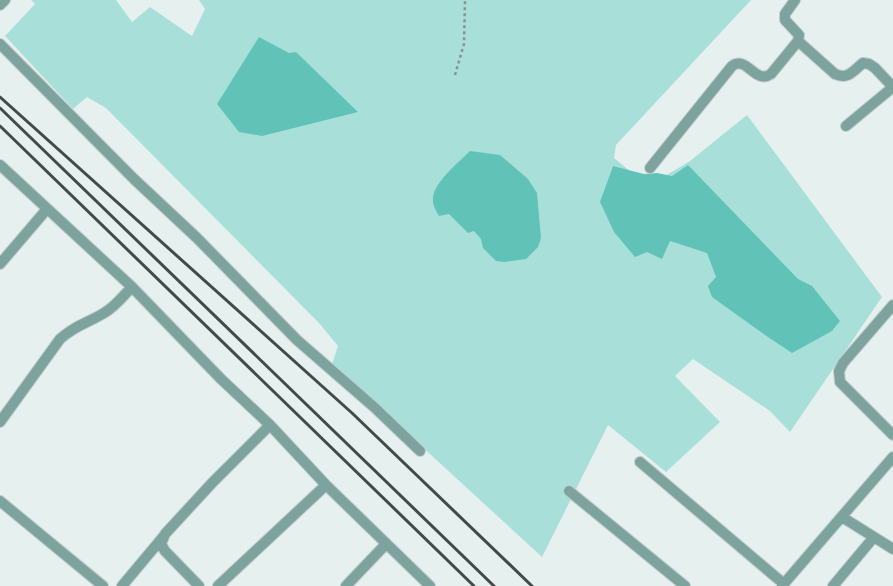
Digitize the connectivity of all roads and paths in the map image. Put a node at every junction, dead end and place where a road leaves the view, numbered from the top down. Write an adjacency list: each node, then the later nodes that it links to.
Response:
1 (5, 0): 4 (street)
2 (465, 0): 7 (path)
3 (795, 0): 5 (street)
4 (0, 5)
5 (798, 41): 8 (street); 11 (street)
6 (0, 44): 19 (street)
7 (455, 75)
8 (893, 87): 9 (street)
9 (846, 126)
10 (0, 165): 12 (street)
11 (650, 168)
12 (47, 209): 13 (street); 14 (street)
13 (0, 264)
14 (132, 287): 16 (street); 17 (street)
15 (893, 305): 18 (street)
16 (0, 422)
17 (270, 425): 22 (street); 26 (street)
18 (893, 435)
19 (420, 451)
20 (893, 457): 25 (street)
21 (640, 462): 30 (street)
22 (326, 485): 28 (street); 34 (street)
23 (569, 490): 37 (street)
24 (0, 501): 31 (street)
25 (842, 516): 27 (street); 30 (street)
26 (165, 534): 32 (street); 33 (street)
27 (874, 537): 29 (street); 38 (street)
28 (386, 544): 35 (street); 36 (street)
29 (893, 549)
30 (783, 585)
31 (103, 586)
32 (122, 586)
33 (198, 586)
34 (218, 586)
35 (346, 586)
36 (430, 586)
37 (685, 586)
38 (833, 586)

